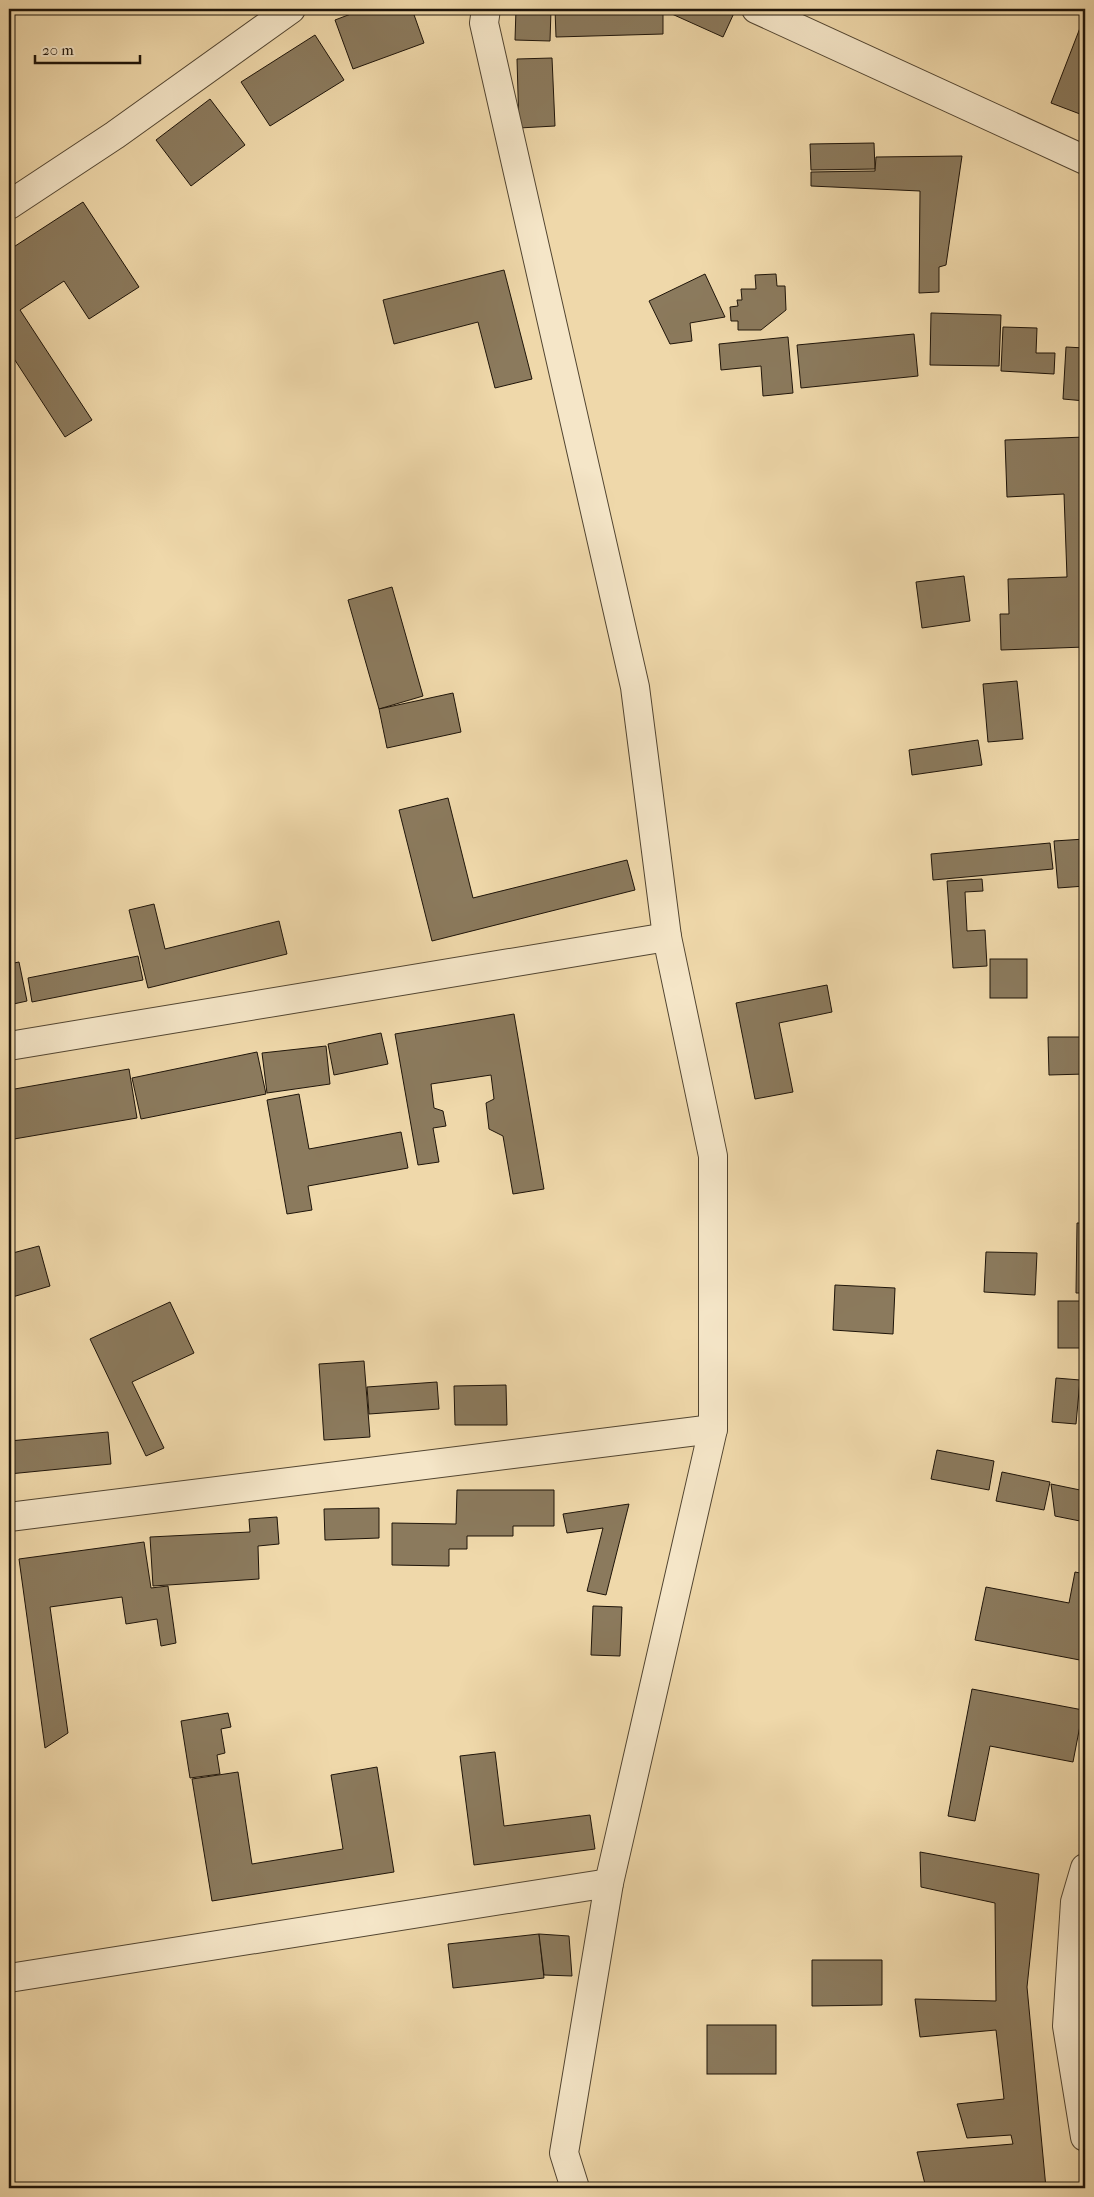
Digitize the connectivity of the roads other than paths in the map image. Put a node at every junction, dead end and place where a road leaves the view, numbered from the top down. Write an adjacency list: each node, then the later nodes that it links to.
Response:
1 (291, 9): 5 (street)
2 (486, 9): 6 (street)
3 (756, 9): 4 (street)
4 (1085, 160)
5 (9, 205)
6 (667, 937): 7 (street); 8 (street)
7 (9, 1046)
8 (713, 1429): 9 (street); 11 (street)
9 (9, 1517)
10 (1085, 1868): 13 (street)
11 (609, 1883): 12 (street); 14 (street)
12 (9, 1978)
13 (1085, 2137)
14 (575, 2188)

